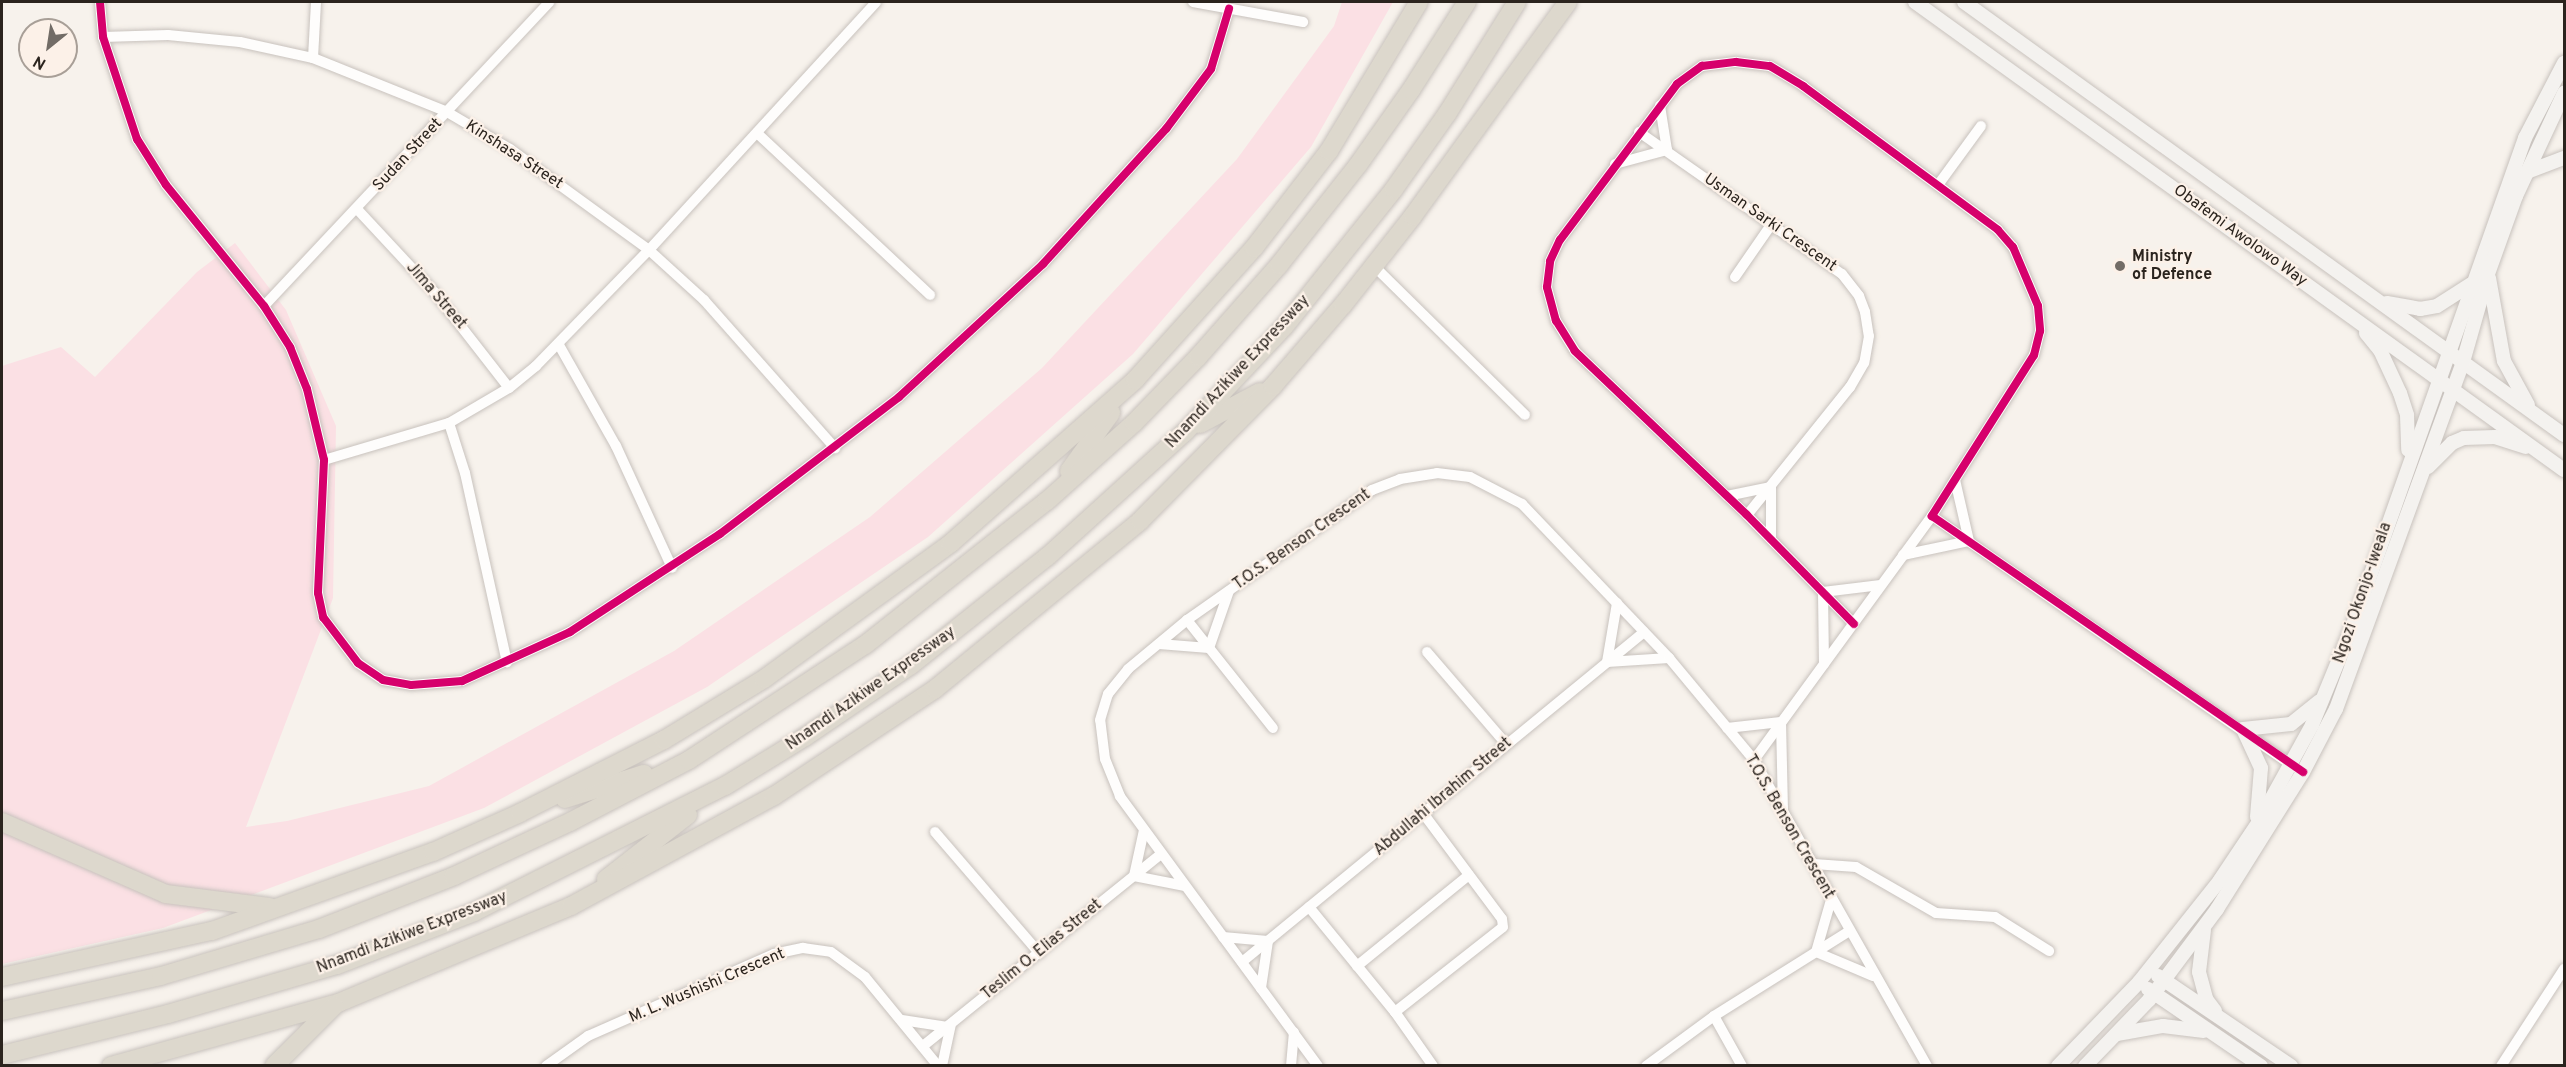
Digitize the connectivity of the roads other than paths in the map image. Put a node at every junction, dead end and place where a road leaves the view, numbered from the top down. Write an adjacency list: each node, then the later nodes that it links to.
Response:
1 (100, 2): 14 (street)
2 (316, 2): 15 (street)
3 (549, 2): 20 (street, Sudan Street)
4 (876, 2): 23 (street)
5 (1193, 2): 12 (street)
6 (1419, 2): 43 (highway)
7 (1467, 2): 62 (highway)
8 (1516, 2): 51 (highway, Nnamdi Azikiwe Expressway)
9 (1568, 2): 32 (highway, Nnamdi Azikiwe Expressway)
10 (1915, 2): 39 (street, Obafemi Awolowo Way)
11 (1964, 2): 37 (street, Obafemi Awolowo Way)
12 (1229, 9): 13 (street); 53 (street)
13 (1303, 22)
14 (103, 38): 15 (street, Kinshasa Street); 38 (street)
15 (314, 58): 20 (street, Kinshasa Street)
16 (2565, 63): 17 (street, Ngozi Okonjo-Iweala)
17 (2553, 84): 18 (street); 35 (street, Ngozi Okonjo-Iweala)
18 (2564, 95): 27 (street, Ngozi Okonjo-Iweala)
19 (1660, 106): 22 (street); 24 (street); 28 (street)
20 (447, 112): 29 (street, Sudan Street); 31 (street, Kinshasa Street)
21 (1981, 126): 28 (street)
22 (1639, 132): 24 (street, Usman Sarki Crescent); 26 (street)
23 (757, 133): 31 (street); 36 (street)
24 (1667, 150): 26 (street); 30 (street, Usman Sarki Crescent)
25 (2565, 158): 27 (street)
26 (1615, 164): 61 (street)
27 (2527, 172): 33 (street, Ngozi Okonjo-Iweala)
28 (1938, 185): 59 (street)
29 (357, 209): 38 (street, Sudan Street); 46 (street, Jima Street)
30 (1771, 225): 34 (street); 60 (street, Usman Sarki Crescent)
31 (650, 250): 40 (street); 53 (street, Kinshasa Street)
32 (1374, 266): 45 (highway, Nnamdi Azikiwe Expressway); 49 (street)
33 (2488, 274): 42 (street, Ngozi Okonjo-Iweala); 48 (street)
34 (1735, 277)
35 (2473, 283): 37 (street); 41 (street, Ngozi Okonjo-Iweala)
36 (930, 295)
37 (2381, 302): 41 (street, Obafemi Awolowo Way)
38 (264, 306): 55 (street)
39 (2353, 317): 44 (street, Obafemi Awolowo Way); 56 (street)
40 (559, 345): 46 (street); 68 (street)
41 (2448, 353): 42 (street, Obafemi Awolowo Way); 44 (street, Ngozi Okonjo-Iweala)
42 (2463, 363): 47 (street, Ngozi Okonjo-Iweala); 48 (street, Obafemi Awolowo Way)
43 (1135, 380): 62 (highway); 94 (highway)
44 (2439, 381): 47 (street, Obafemi Awolowo Way); 56 (street, Ngozi Okonjo-Iweala)
45 (1273, 386): 51 (highway); 106 (highway, Nnamdi Azikiwe Expressway)
46 (508, 388): 50 (street)
47 (2453, 390): 54 (street, Obafemi Awolowo Way); 57 (street, Ngozi Okonjo-Iweala)
48 (2532, 411): 52 (street, Obafemi Awolowo Way)
49 (1525, 415)
50 (449, 423): 55 (street); 80 (street)
51 (1185, 432): 92 (highway, Nnamdi Azikiwe Expressway)
52 (2565, 435)
53 (835, 448): 68 (street)
54 (2536, 450): 57 (street); 58 (street, Obafemi Awolowo Way)
55 (324, 460): 80 (street)
56 (2406, 470): 83 (street, Ngozi Okonjo-Iweala)
57 (2424, 470): 91 (street, Ngozi Okonjo-Iweala)
58 (2565, 470)
59 (1955, 480): 64 (street); 66 (street)
60 (1771, 487): 61 (street); 63 (street, Usman Sarki Crescent); 65 (street)
61 (1728, 496): 63 (street)
62 (1047, 501): 89 (highway)
63 (1748, 515): 65 (street)
64 (1932, 516): 66 (street); 67 (street)
65 (1771, 538): 71 (street)
66 (1969, 542): 67 (street); 87 (street)
67 (1903, 555): 69 (street)
68 (672, 568): 80 (street)
69 (1881, 585): 71 (street); 74 (street)
70 (1230, 590): 72 (street, T.O.S. Benson Crescent); 73 (street, T.O.S. Benson Crescent); 77 (street)
71 (1823, 592): 74 (street); 82 (street)
72 (1617, 603): 75 (street, T.O.S. Benson Crescent); 81 (street)
73 (1187, 620): 76 (street, T.O.S. Benson Crescent); 77 (street)
74 (1854, 624): 82 (street)
75 (1644, 632): 79 (street, T.O.S. Benson Crescent); 81 (street, Abdullahi Ibrahim Street)
76 (1159, 644): 77 (street); 97 (street, T.O.S. Benson Crescent)
77 (1209, 648): 85 (street)
78 (1427, 652): 88 (street)
79 (1669, 658): 81 (street); 86 (street, T.O.S. Benson Crescent)
80 (507, 662)
81 (1607, 662): 88 (street, Abdullahi Ibrahim Street)
82 (1824, 664): 84 (street)
83 (2324, 696): 87 (street); 91 (street, Ngozi Okonjo-Iweala)
84 (1781, 722): 86 (street); 90 (street); 93 (street)
85 (1273, 728)
86 (1727, 728): 90 (street, T.O.S. Benson Crescent)
87 (2243, 729): 91 (street); 98 (street)
88 (1506, 744): 95 (street, Abdullahi Ibrahim Street)
89 (689, 760): 94 (highway); 127 (highway)
90 (1754, 760): 93 (street, T.O.S. Benson Crescent)
91 (2297, 768): 98 (street, Ngozi Okonjo-Iweala); 109 (street, Ngozi Okonjo-Iweala)
92 (725, 786): 106 (highway); 137 (highway, Nnamdi Azikiwe Expressway)
93 (1784, 812): 101 (street, T.O.S. Benson Crescent)
94 (520, 813): 107 (highway)
95 (1424, 813): 102 (street); 108 (street, Abdullahi Ibrahim Street)
96 (2, 822): 107 (highway)
97 (1144, 830): 100 (street, T.O.S. Benson Crescent); 103 (street)
98 (2254, 830): 119 (street, Ngozi Okonjo-Iweala)
99 (935, 832): 115 (street)
100 (1161, 854): 103 (street, Teslim O. Elias Street); 104 (street, T.O.S. Benson Crescent)
101 (1814, 864): 105 (street, T.O.S. Benson Crescent); 113 (street)
102 (1469, 875): 117 (street); 128 (street)
103 (1134, 876): 104 (street); 115 (street, Teslim O. Elias Street)
104 (1185, 886): 111 (street, T.O.S. Benson Crescent)
105 (1831, 900): 110 (street, T.O.S. Benson Crescent); 114 (street)
106 (571, 906): 126 (highway, Nnamdi Azikiwe Expressway)
107 (277, 908): 121 (highway)
108 (1309, 908): 112 (street, Abdullahi Ibrahim Street); 117 (street)
109 (2205, 925): 122 (street, Ngozi Okonjo-Iweala); 130 (street)
110 (1848, 932): 114 (street); 120 (street, T.O.S. Benson Crescent)
111 (1223, 937): 112 (street); 116 (street, T.O.S. Benson Crescent)
112 (1268, 941): 116 (street, Abdullahi Ibrahim Street); 124 (street)
113 (2049, 951)
114 (1816, 952): 120 (street); 129 (street)
115 (1039, 953): 132 (street, Teslim O. Elias Street)
116 (1242, 962): 124 (street, T.O.S. Benson Crescent)
117 (1357, 966): 128 (street)
118 (2565, 969): 152 (street)
119 (2149, 971): 122 (street); 123 (street, Ngozi Okonjo-Iweala)
120 (1873, 976): 147 (street, T.O.S. Benson Crescent)
121 (2, 977)
122 (2164, 980): 125 (street, Ngozi Okonjo-Iweala); 130 (street)
123 (2139, 982): 125 (street); 148 (street, Ngozi Okonjo-Iweala)
124 (1261, 988): 133 (street, T.O.S. Benson Crescent)
125 (2154, 993): 134 (street); 135 (street, Ngozi Okonjo-Iweala)
126 (338, 1003): 139 (highway, Nnamdi Azikiwe Expressway); 140 (highway)
127 (2, 1011)
128 (1395, 1012): 144 (street)
129 (1714, 1016): 145 (street); 146 (street)
130 (2220, 1018): 151 (street)
131 (902, 1020): 132 (street); 136 (street, M. L. Wushishi Crescent); 141 (street, M. L. Wushishi Crescent)
132 (949, 1025): 136 (street, Teslim O. Elias Street); 142 (street)
133 (1294, 1032): 138 (street, T.O.S. Benson Crescent); 143 (street)
134 (2213, 1033): 135 (street); 150 (street)
135 (2115, 1034): 149 (street, Ngozi Okonjo-Iweala)
136 (923, 1046): 142 (street, M. L. Wushishi Crescent)
137 (2, 1055)
138 (1314, 1064)
139 (111, 1065)
140 (274, 1065)
141 (546, 1065)
142 (940, 1065)
143 (1291, 1065)
144 (1433, 1065)
145 (1646, 1065)
146 (1742, 1065)
147 (1927, 1065)
148 (2058, 1065)
149 (2085, 1065)
150 (2261, 1065)
151 (2291, 1065)
152 (2501, 1065)

